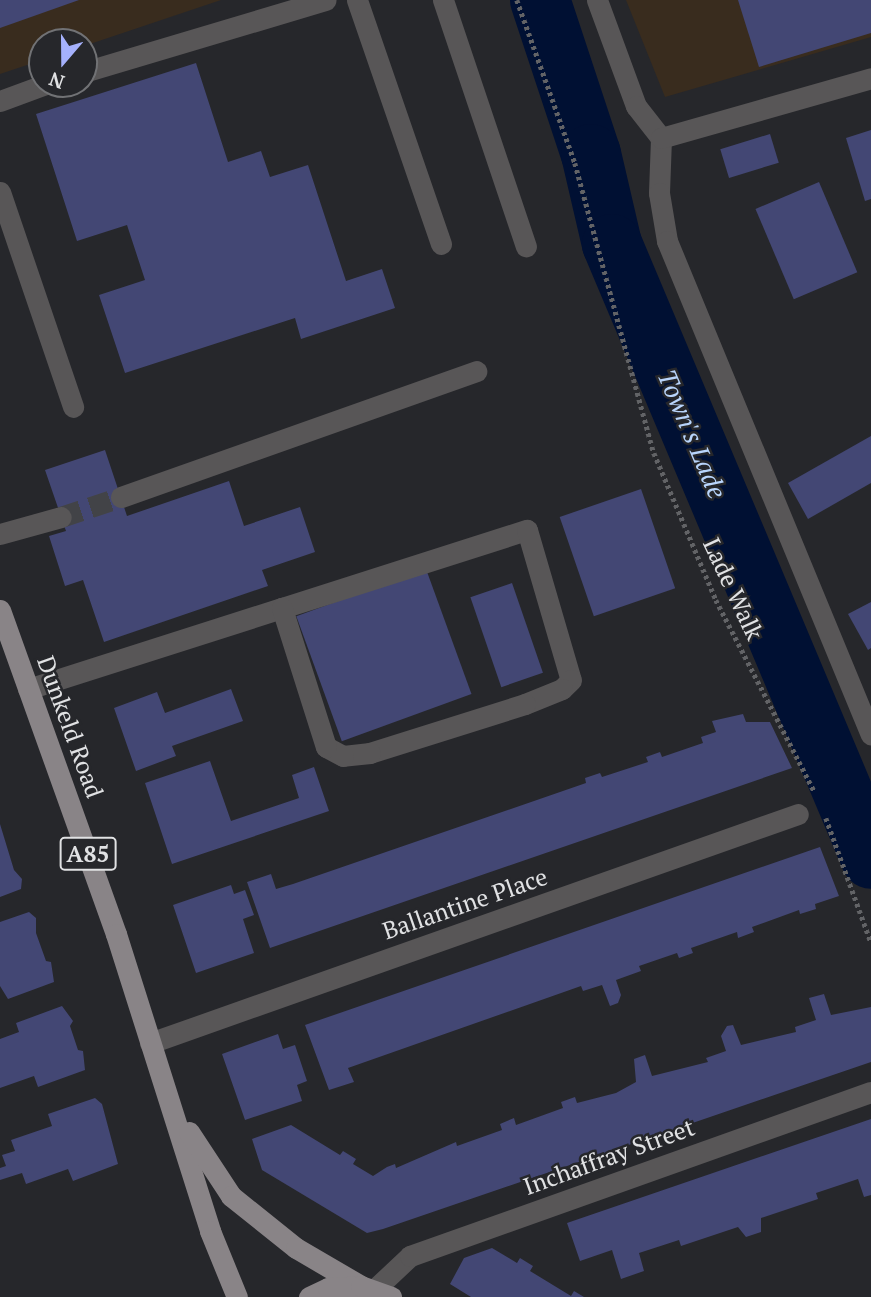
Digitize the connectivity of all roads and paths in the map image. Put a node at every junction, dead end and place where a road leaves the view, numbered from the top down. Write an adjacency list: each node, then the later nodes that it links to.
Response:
1 (325, 0): 6 (street)
2 (357, 0): 12 (street)
3 (443, 0): 13 (street)
4 (517, 0): 23 (path, Lade Walk)
5 (597, 0): 10 (street)
6 (98, 68)
7 (871, 78): 10 (street)
8 (28, 91): 9 (street)
9 (0, 101)
10 (661, 138): 22 (street)
11 (0, 192): 15 (street)
12 (441, 244)
13 (526, 246)
14 (476, 370): 16 (street)
15 (73, 407)
16 (121, 497)
17 (61, 517): 18 (street)
18 (0, 534)
19 (282, 608): 19 (street); 21 (street)
20 (0, 610): 21 (main road, Dunkeld Road / A85)
21 (28, 689): 27 (main road, Dunkeld Road / A85)
22 (871, 735)
23 (820, 804)
24 (798, 814): 27 (street, Ballantine Place)
25 (825, 816): 26 (path)
26 (871, 942)
27 (150, 1043): 29 (main road, Dunkeld Road / A85)
28 (871, 1092): 30 (street, Inchaffray Street)
29 (170, 1100): 30 (main road, Dunkeld Road / A85); 31 (main road, Dunkeld Road / A85)
30 (376, 1291): 32 (main road)
31 (237, 1297)
32 (309, 1297)

